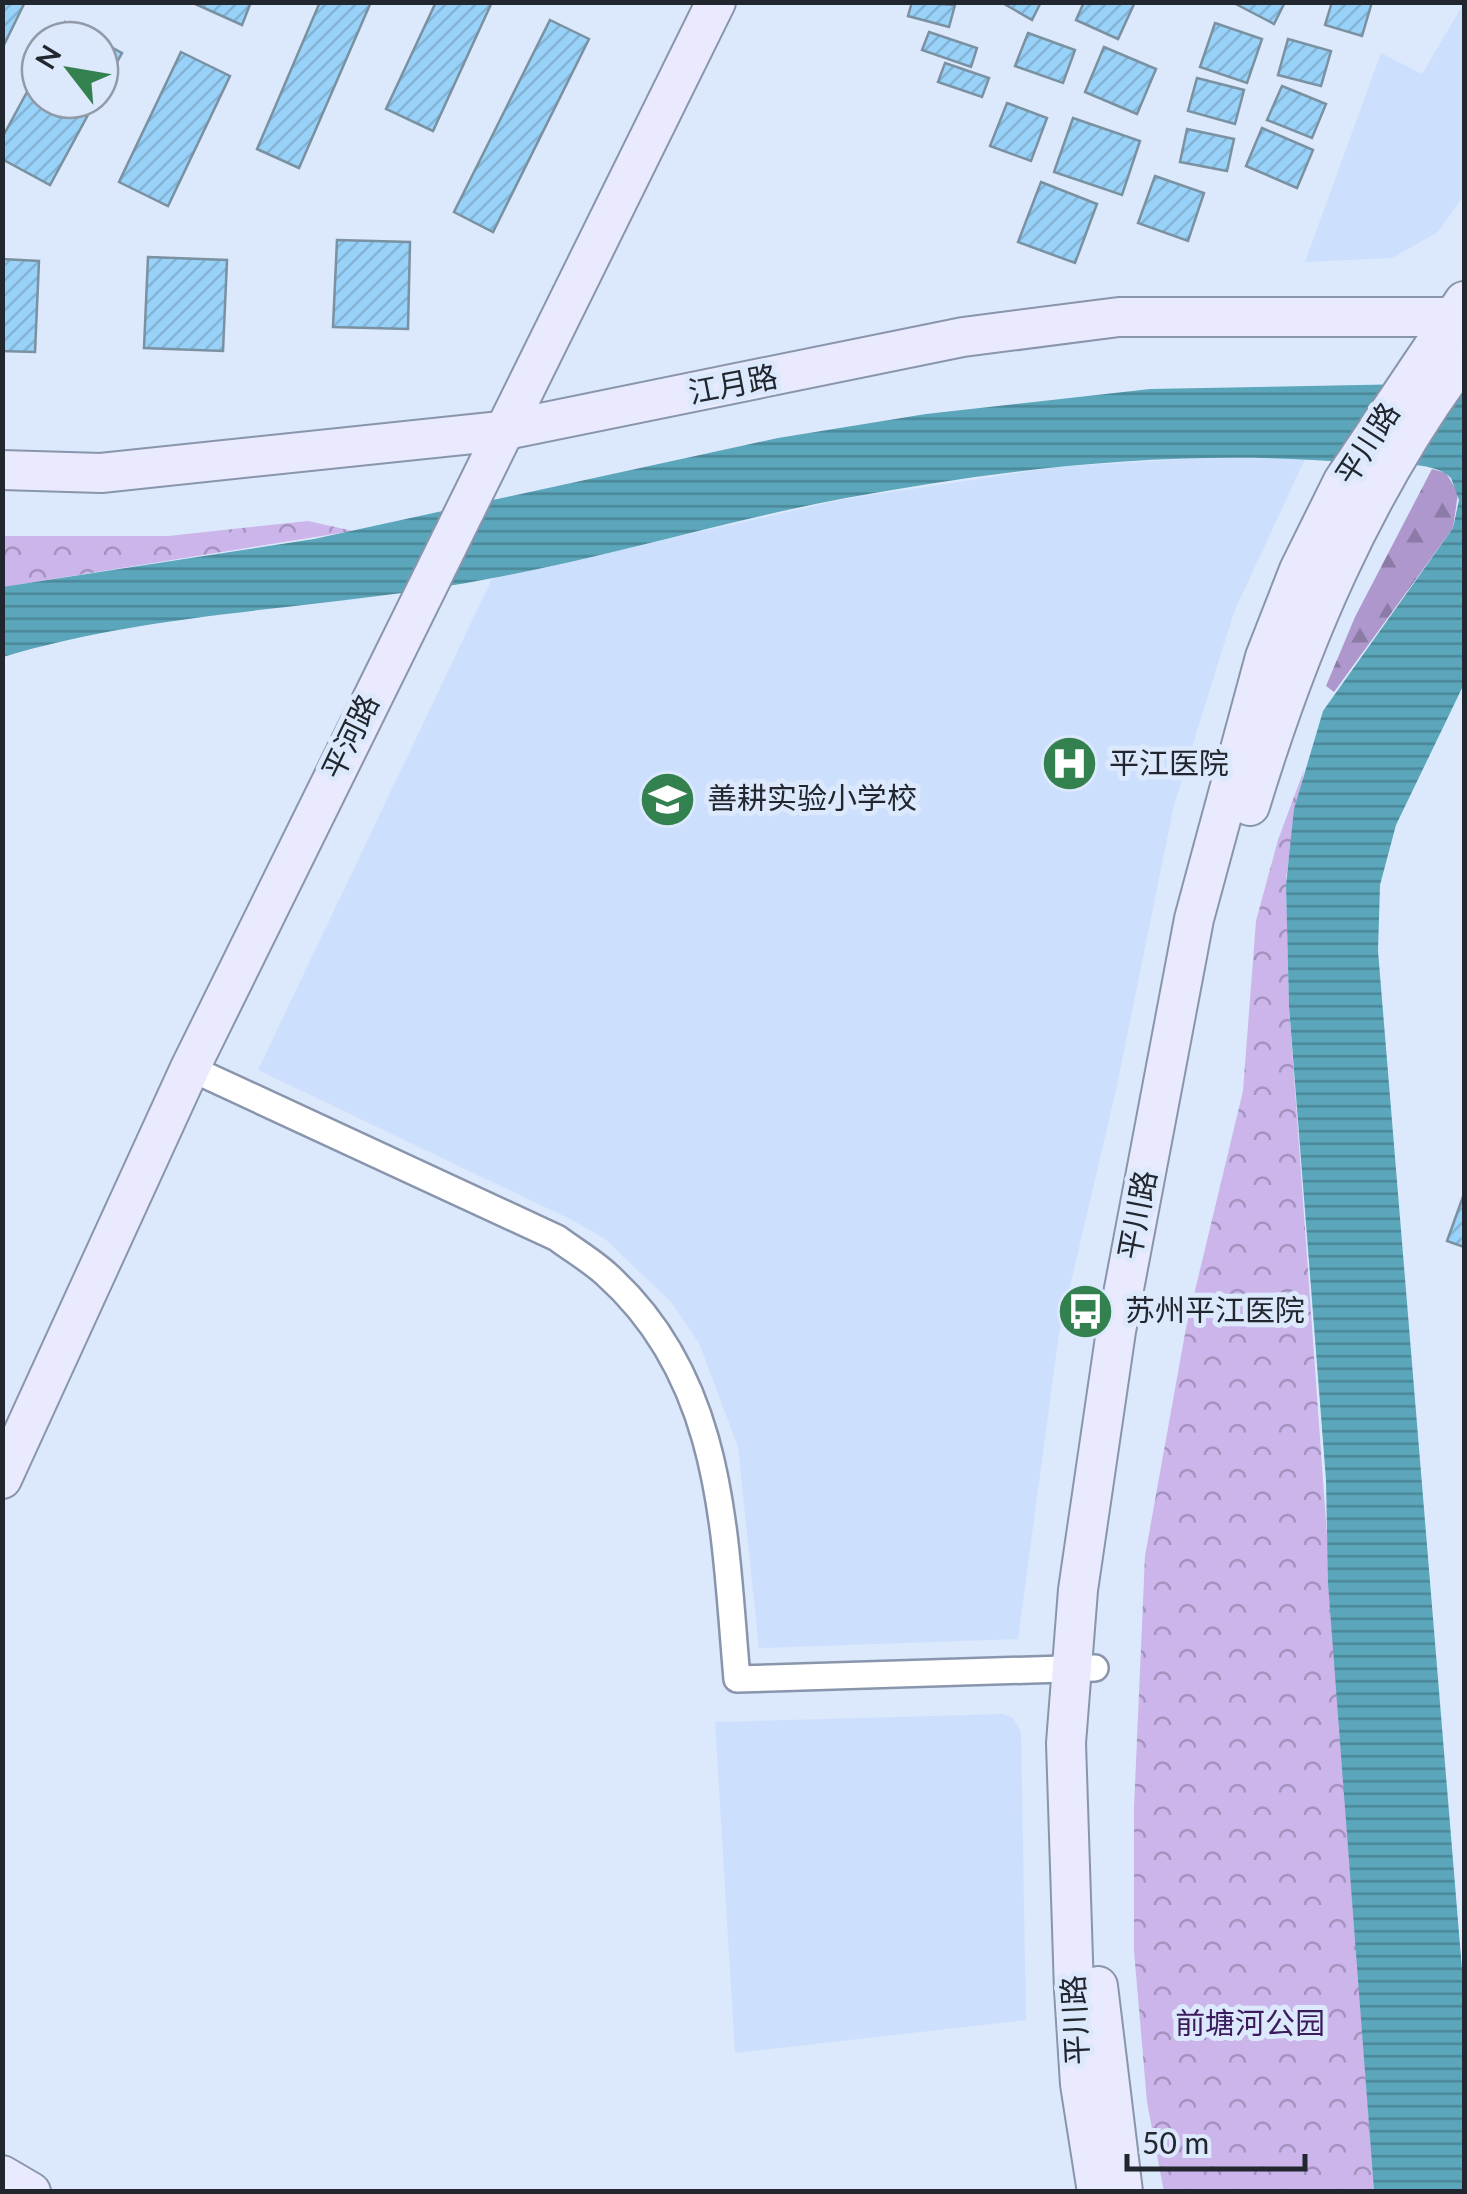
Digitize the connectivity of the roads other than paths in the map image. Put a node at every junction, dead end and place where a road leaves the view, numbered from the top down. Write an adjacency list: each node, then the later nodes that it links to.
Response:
1 (716, 2): 4 (street, 平河路)
2 (1461, 312): 4 (street, 江月路); 6 (street, 平川路)
3 (1463, 359): 6 (street, 平川路)
4 (501, 431): 5 (street, 江月路); 7 (street, 平河路)
5 (2, 470)
6 (1360, 487): 9 (street, 平川路)
7 (190, 1068): 8 (street, 平河路); 9 (street)
8 (2, 1479)
9 (1084, 1668): 12 (street, 平川路); 13 (street, 平川路)
10 (2, 2175): 11 (street)
11 (31, 2192)
12 (1097, 2192)
13 (1123, 2192)

